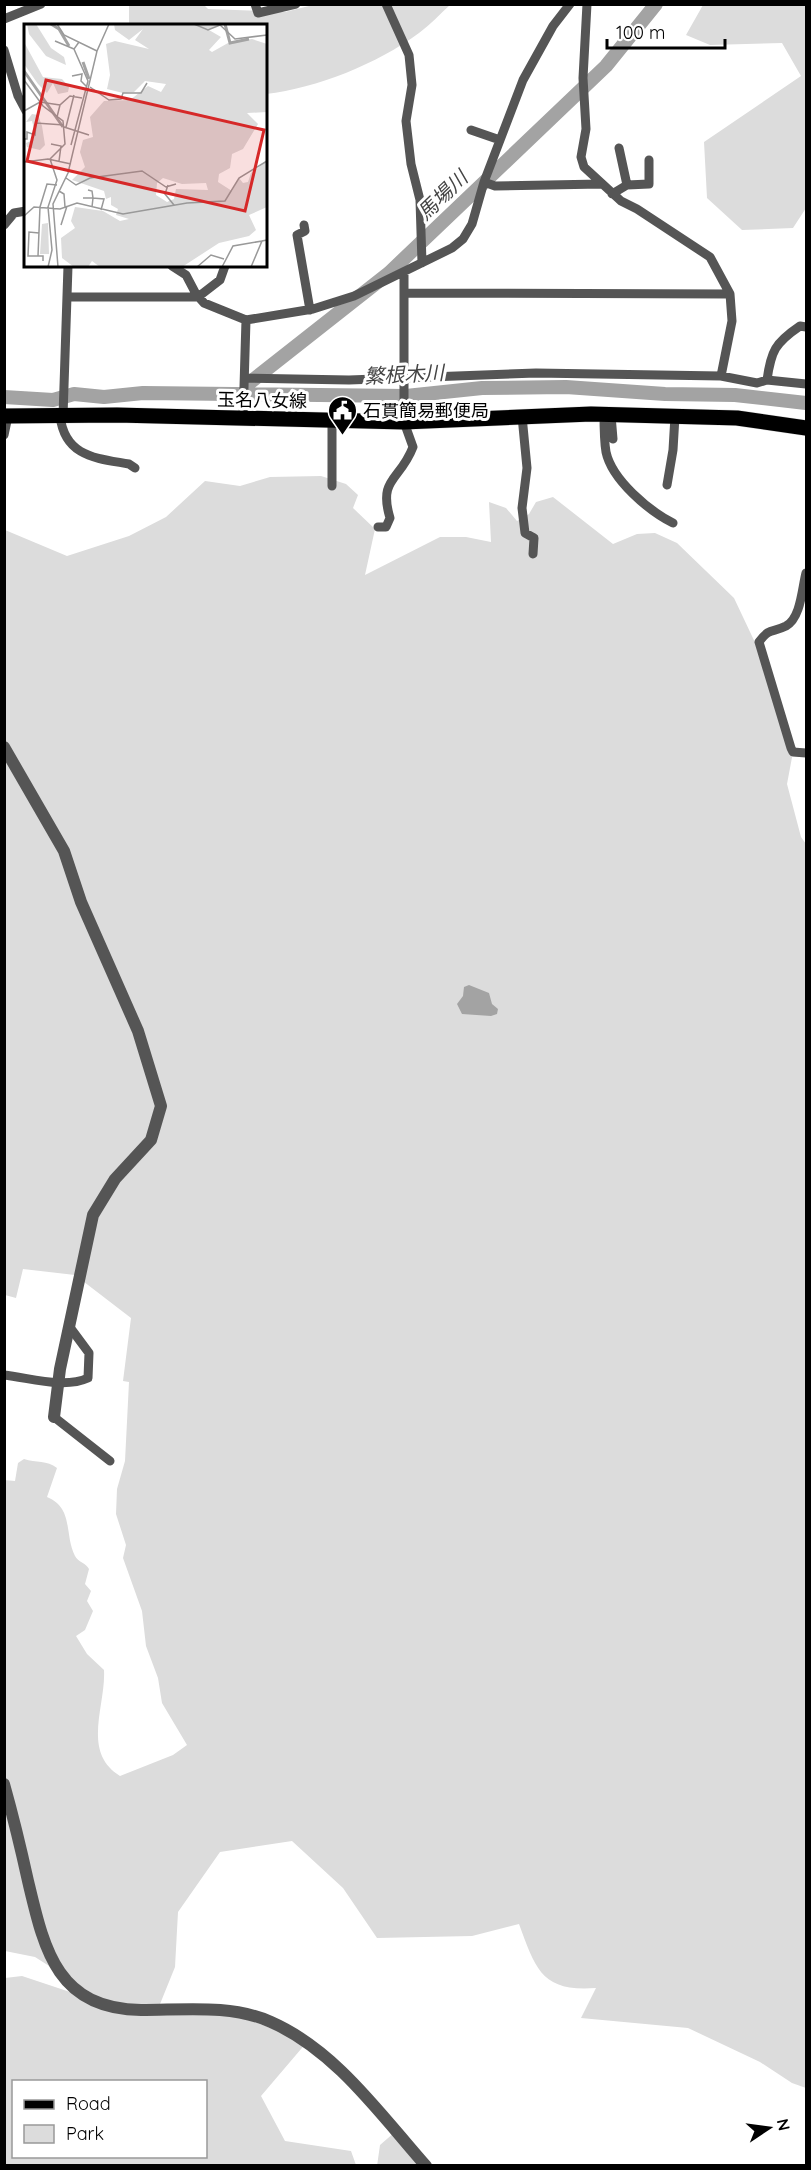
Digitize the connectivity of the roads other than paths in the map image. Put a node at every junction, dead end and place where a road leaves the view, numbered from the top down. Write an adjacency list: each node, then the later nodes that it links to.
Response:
1 (41, 4): 7 (street)
2 (255, 4): 3 (street)
3 (296, 4)
4 (386, 4): 21 (street)
5 (570, 4): 11 (street)
6 (587, 4): 15 (street)
7 (4, 19)
8 (4, 50): 9 (street)
9 (24, 107)
10 (471, 130): 11 (street)
11 (500, 140): 14 (street)
12 (619, 148): 16 (street)
13 (649, 160): 16 (street)
14 (484, 182): 15 (street); 21 (street)
15 (601, 184): 17 (street)
16 (627, 185): 17 (street)
17 (612, 194): 27 (street)
18 (24, 211): 19 (street)
19 (4, 225)
20 (304, 225): 30 (street)
21 (422, 263): 25 (street)
22 (68, 267): 28 (street)
23 (174, 267): 29 (street)
24 (225, 267): 29 (street)
25 (404, 272): 26 (street); 30 (street)
26 (404, 293): 27 (street); 35 (street)
27 (730, 294): 33 (street)
28 (67, 297): 29 (street); 38 (street)
29 (198, 297): 31 (street)
30 (310, 310): 31 (street)
31 (246, 320): 34 (street)
32 (807, 327): 36 (street)
33 (721, 376): 35 (street); 36 (street)
34 (245, 378): 35 (street); 44 (street)
35 (404, 378): 39 (street)
36 (767, 380): 37 (street)
37 (807, 384)
38 (62, 413): 41 (main road, 玉名八女線); 44 (main road, 玉名八女線); 49 (street)
39 (405, 415): 42 (main road, 玉名八女線); 45 (main road, 玉名八女線); 53 (street)
40 (608, 415): 42 (main road, 玉名八女線); 43 (main road, 玉名八女線); 48 (street); 52 (street)
41 (6, 416): 47 (street)
42 (522, 416): 54 (street)
43 (675, 416): 46 (main road, 玉名八女線); 50 (street)
44 (243, 418): 45 (main road, 玉名八女線)
45 (332, 421): 51 (street)
46 (807, 428)
47 (4, 435)
48 (613, 440)
49 (135, 468)
50 (668, 484)
51 (332, 486)
52 (673, 523)
53 (378, 527)
54 (532, 554)
55 (807, 573): 57 (street)
56 (4, 747): 58 (street)
57 (807, 753)
58 (69, 1326): 60 (street); 60 (street)
59 (4, 1375): 60 (street)
60 (58, 1383): 61 (street)
61 (54, 1417): 62 (street)
62 (110, 1461)
63 (4, 1784): 64 (street)
64 (426, 2166)

